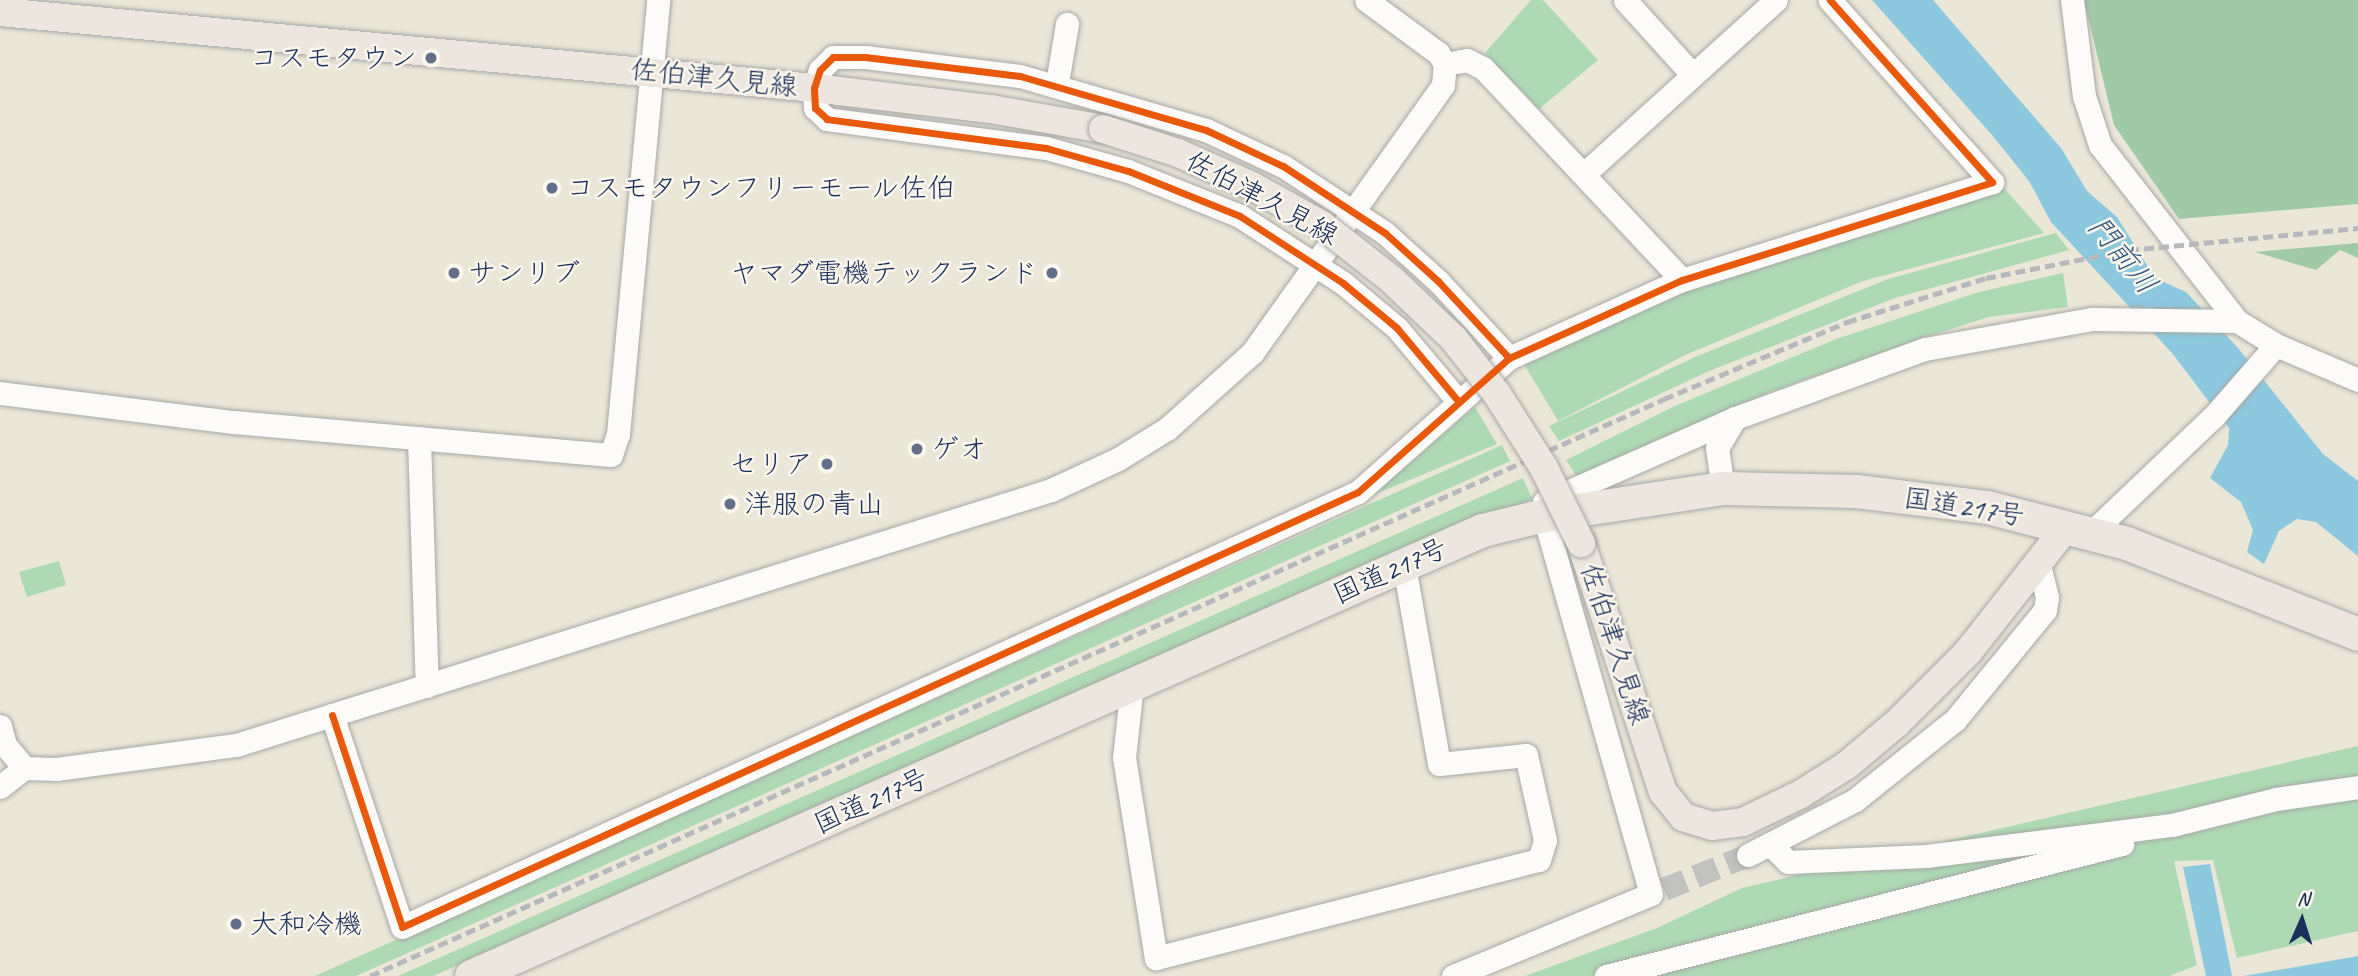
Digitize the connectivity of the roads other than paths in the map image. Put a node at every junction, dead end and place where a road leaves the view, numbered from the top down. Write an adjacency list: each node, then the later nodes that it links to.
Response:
1 (658, 0): 10 (street)
2 (1366, 0): 9 (street)
3 (1625, 0): 11 (street)
4 (1776, 0): 11 (street)
5 (1830, 0): 17 (street)
6 (2072, 0): 18 (street)
7 (0, 12): 10 (main road, 佐伯津久見線)
8 (1067, 24): 12 (street)
9 (1445, 64): 14 (street); 15 (street)
10 (653, 72): 13 (main road, 佐伯津久見線); 25 (street)
11 (1691, 73): 14 (street)
12 (1057, 83): 13 (street); 15 (street)
13 (814, 88): 16 (street); 30 (main road, 佐伯津久見線, bridge)
14 (1584, 174): 17 (street)
15 (1356, 211): 16 (street); 20 (street)
16 (1317, 266): 23 (street); 34 (street)
17 (1682, 280): 20 (street)
18 (2226, 320): 19 (street); 24 (street)
19 (2270, 354): 21 (street); 28 (street)
20 (1509, 358): 23 (street)
21 (2358, 380)
22 (0, 393): 25 (street)
23 (1458, 402): 35 (street)
24 (1735, 418): 26 (street); 29 (street)
25 (419, 438): 34 (street)
26 (1723, 488): 27 (highway, 国道217号); 28 (highway, 国道217号)
27 (1544, 515): 29 (highway, 国道217号); 44 (street)
28 (2079, 529): 30 (main road, 佐伯津久見線); 32 (highway, 国道217号)
29 (1482, 530): 31 (highway, 国道217号)
30 (2038, 562): 41 (street)
31 (1404, 565): 33 (highway, 国道217号); 33 (street)
32 (2358, 634)
33 (1132, 685): 43 (highway, 国道217号)
34 (427, 686): 35 (street)
35 (332, 715): 37 (street)
36 (0, 726): 37 (street)
37 (24, 768): 38 (street)
38 (0, 786)
39 (2358, 787): 40 (street)
40 (2180, 823): 41 (street); 45 (street)
41 (1771, 845): 42 (street)
42 (1748, 855)
43 (471, 976)
44 (1453, 976)
45 (1606, 976)

